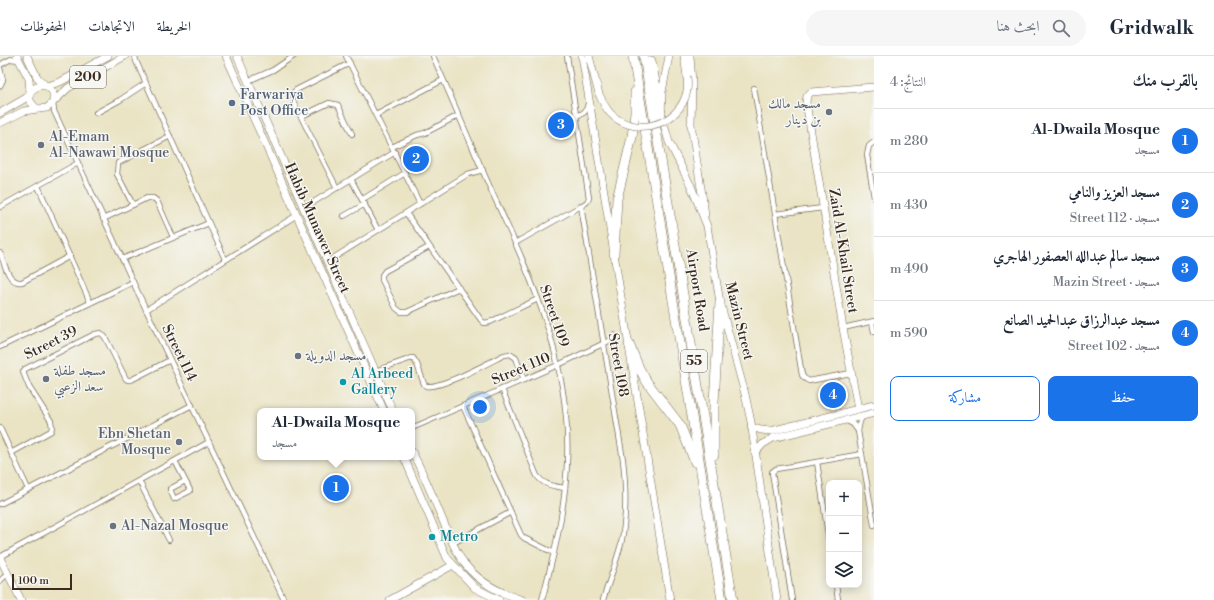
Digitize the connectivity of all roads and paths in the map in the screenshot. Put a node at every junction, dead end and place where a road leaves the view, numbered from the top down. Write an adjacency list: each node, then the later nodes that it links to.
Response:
1 (27, 56): 27 (street)
2 (108, 56): 27 (street, 200)
3 (125, 56): 32 (street, 200)
4 (135, 56): 25 (street)
5 (226, 56): 51 (street, Habib Munawer Street)
6 (237, 56): 24 (street, Habib Munawer Street)
7 (294, 56): 24 (street)
8 (346, 56): 20 (street)
9 (433, 56): 23 (street, Street 109)
10 (567, 56): 40 (street)
11 (582, 56): 31 (street)
12 (589, 56): 17 (street, bridge)
13 (633, 56): 22 (highway, Airport Road / 55)
14 (644, 56): 131 (highway, Airport Road / 55)
15 (650, 56): 34 (highway)
16 (668, 56): 34 (street, Mazin Street)
17 (684, 56)
18 (690, 56): 71 (street)
19 (15, 58): 21 (street); 30 (street)
20 (350, 63): 38 (street); 41 (street)
21 (0, 66): 26 (street)
22 (636, 71): 77 (highway); 130 (highway, Airport Road / 55)
23 (443, 80): 38 (street); 39 (street, Street 109)
24 (248, 81): 50 (street, Habib Munawer Street)
25 (146, 83): 36 (street); 45 (street)
26 (0, 86)
27 (46, 86): 30 (street, 200); 32 (street, 200)
28 (874, 87): 64 (street, Zaid Al-Khail Street)
29 (754, 88): 66 (street)
30 (30, 94): 33 (street); 35 (street, 200)
31 (589, 99): 40 (street); 43 (street)
32 (53, 102): 33 (street, 200); 37 (street, Street 114)
33 (39, 109): 37 (street); 42 (street, 200)
34 (661, 112): 71 (street, Mazin Street)
35 (0, 113)
36 (96, 113)
37 (55, 115): 49 (street, Street 114)
38 (376, 115): 47 (street)
39 (459, 115): 47 (street); 52 (street, Street 109)
40 (579, 115): 43 (street); 61 (street)
41 (302, 116): 44 (street); 56 (street)
42 (0, 123)
43 (593, 126): 77 (street)
44 (352, 134)
45 (170, 136): 60 (street); 70 (street)
46 (874, 142): 57 (street)
47 (392, 147): 48 (street)
48 (395, 152): 53 (street); 54 (street)
49 (78, 163): 55 (street); 69 (street, Street 114)
50 (286, 166): 51 (street); 63 (street, Habib Munawer Street)
51 (277, 169): 67 (street, Habib Munawer Street)
52 (483, 170): 59 (street); 74 (street, Street 109)
53 (405, 173): 58 (street); 59 (street)
54 (351, 179): 56 (street); 58 (street)
55 (38, 186): 62 (street); 78 (street)
56 (338, 188): 63 (street)
57 (874, 198)
58 (364, 202): 68 (street); 72 (street)
59 (420, 204): 65 (street)
60 (133, 205): 69 (street); 73 (street)
61 (581, 206): 74 (street); 94 (street, Street 108)
62 (0, 207)
63 (304, 208): 81 (street, Habib Munawer Street)
64 (823, 208): 66 (street); 91 (street, Zaid Al-Khail Street)
65 (406, 213): 72 (street); 75 (street)
66 (775, 214): 100 (street)
67 (297, 215): 80 (street); 89 (street, Habib Munawer Street)
68 (344, 216)
69 (104, 219): 79 (street, Street 114)
70 (208, 223): 73 (street); 80 (street)
71 (707, 226): 86 (street, Mazin Street)
72 (378, 230): 81 (street)
73 (173, 237): 79 (street)
74 (515, 243): 84 (street, Street 109)
75 (429, 247): 83 (street); 83 (street)
76 (0, 253): 78 (street)
77 (614, 254): 95 (street)
78 (70, 256): 85 (street)
79 (122, 259): 82 (street, Street 114)
80 (225, 259): 87 (street)
81 (327, 262): 88 (street, Habib Munawer Street)
82 (133, 282): 85 (street); 87 (street, Street 114)
83 (459, 288): 84 (street)
84 (538, 299): 98 (street, Street 109)
85 (90, 302): 96 (street)
86 (720, 302): 114 (street, Mazin Street); 131 (highway)
87 (146, 310): 97 (street, Street 114)
88 (350, 313): 89 (street); 99 (street, Habib Munawer Street)
89 (343, 320): 106 (street, Habib Munawer Street)
90 (873, 322): 91 (street); 92 (street)
91 (843, 328): 100 (street, Zaid Al-Khail Street)
92 (874, 332)
93 (614, 335): 94 (street, Street 110)
94 (603, 344): 98 (street, Street 110); 155 (street, Street 108)
95 (629, 344): 130 (highway); 156 (street)
96 (1, 345)
97 (170, 360): 103 (street, Street 114); 119 (street, Street 39)
98 (558, 365): 101 (street, Street 110); 128 (street, Street 109)
99 (375, 371): 101 (street); 107 (street, Habib Munawer Street)
100 (851, 373): 108 (street, Zaid Al-Khail Street)
101 (524, 380): 102 (street, Street 110)
102 (502, 389): 105 (street, Street 110); 128 (street)
103 (192, 405): 118 (street, Street 114); 129 (street)
104 (874, 405): 108 (street)
105 (463, 406): 113 (street, Street 110); 133 (street)
106 (384, 408)
107 (392, 408)
108 (858, 409): 112 (street)
109 (874, 413): 110 (street)
110 (864, 415): 111 (street); 117 (street)
111 (845, 420): 116 (street); 117 (street)
112 (814, 421): 114 (street); 116 (street)
113 (415, 427)
114 (751, 427): 120 (street, Mazin Street)
115 (0, 428): 119 (street)
116 (817, 428): 120 (street)
117 (858, 431): 121 (street)
118 (209, 442): 124 (street); 150 (street, Street 114)
119 (11, 453): 129 (street)
120 (755, 453): 160 (street, Mazin Street)
121 (862, 454): 125 (street); 138 (street)
122 (415, 459): 134 (street)
123 (405, 460): 135 (street)
124 (175, 461): 126 (street); 127 (street)
125 (817, 462): 136 (street); 161 (street)
126 (139, 481): 140 (street); 143 (street)
127 (185, 481): 127 (street)
128 (565, 488): 142 (street, Street 109)
129 (28, 489): 132 (street)
130 (704, 489): 147 (highway, Airport Road / 55)
131 (716, 500): 159 (highway, Airport Road / 55)
132 (0, 504)
133 (511, 512): 141 (street); 142 (street)
134 (440, 513): 135 (street); 137 (street)
135 (430, 518): 139 (street)
136 (826, 521)
137 (444, 524): 139 (street); 141 (street)
138 (874, 525)
139 (435, 528): 144 (street)
140 (169, 540)
141 (453, 543): 153 (street)
142 (554, 553): 154 (street, Street 109)
143 (0, 557): 145 (street)
144 (453, 565): 151 (street); 152 (street)
145 (8, 573): 146 (street); 149 (street)
146 (0, 581)
147 (717, 584): 157 (highway); 158 (highway, Airport Road / 55)
148 (836, 588): 162 (street)
149 (21, 600)
150 (284, 600)
151 (390, 600)
152 (499, 600)
153 (523, 600)
154 (542, 600)
155 (603, 600)
156 (670, 600)
157 (717, 600)
158 (722, 600)
159 (733, 600)
160 (777, 600)
161 (792, 600)
162 (838, 600)

